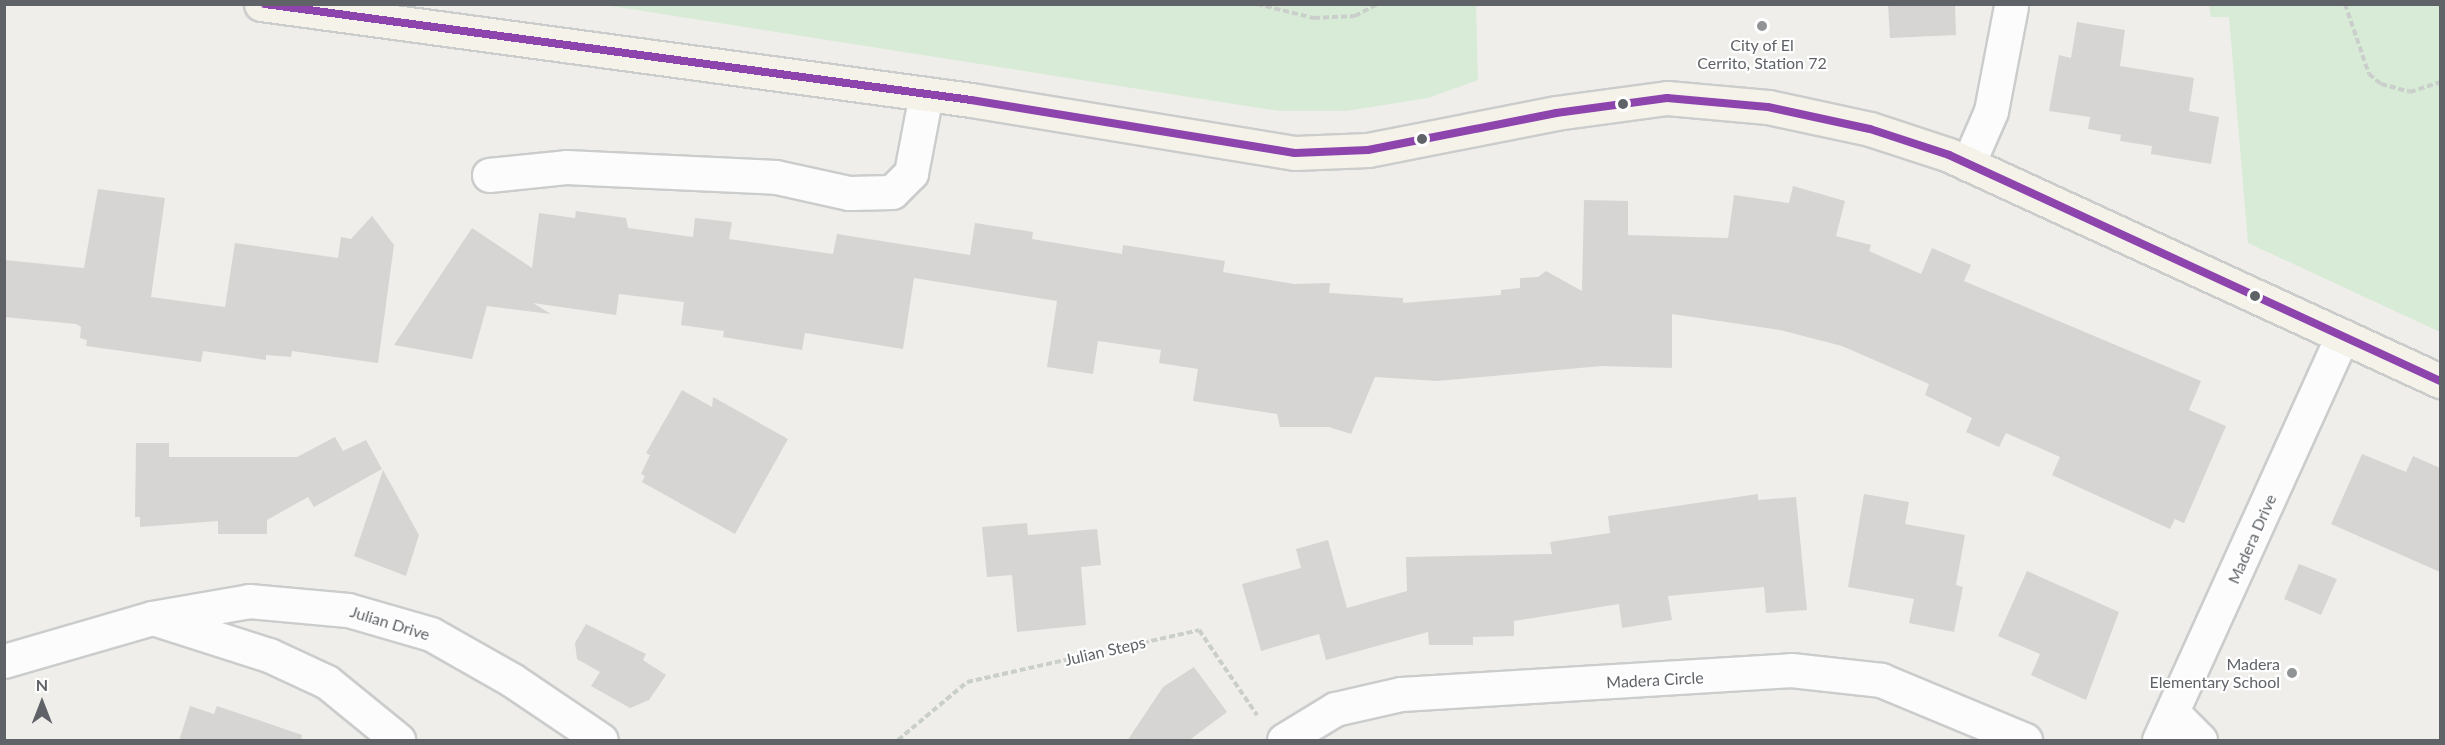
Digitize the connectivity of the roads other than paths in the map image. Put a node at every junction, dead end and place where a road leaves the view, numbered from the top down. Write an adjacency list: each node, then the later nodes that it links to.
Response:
1 (261, 4): 3 (main road)
2 (2011, 6): 4 (street)
3 (926, 94): 4 (main road); 5 (street)
4 (1968, 164): 6 (main road)
5 (489, 176)
6 (2342, 336): 7 (main road); 10 (street, Madera Drive)
7 (2440, 381)
8 (152, 618): 9 (street, Julian Drive); 12 (street); 13 (street, Julian Drive)
9 (4, 661)
10 (2167, 727): 15 (street)
11 (1273, 731): 14 (street, Madera Circle)
12 (398, 741)
13 (601, 741)
14 (2025, 741)
15 (2200, 741)

